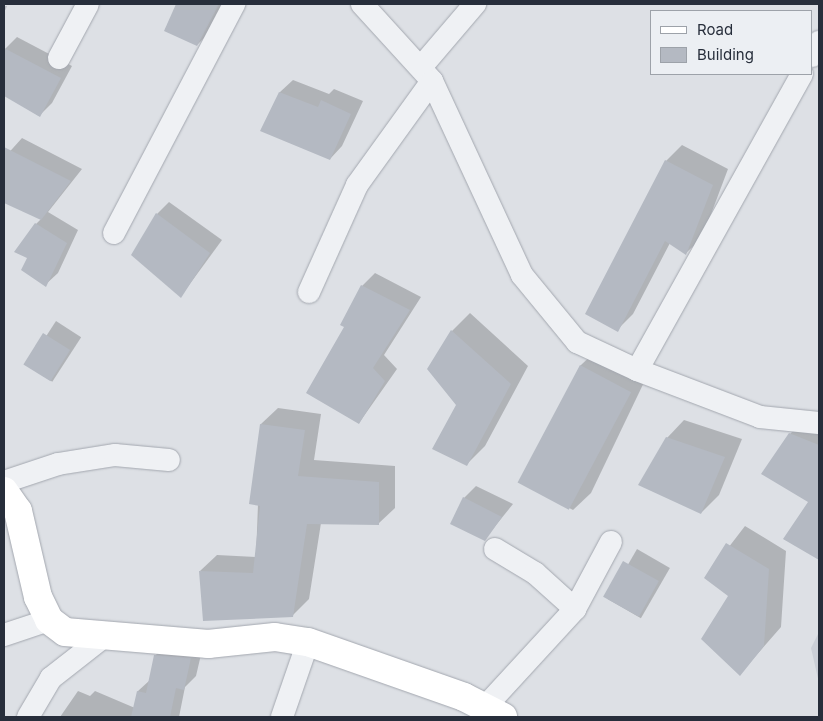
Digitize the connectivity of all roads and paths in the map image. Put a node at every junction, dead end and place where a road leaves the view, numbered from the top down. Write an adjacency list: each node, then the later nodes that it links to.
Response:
1 (6, 4): 6 (path)
2 (88, 4): 9 (street)
3 (234, 4): 12 (street)
4 (362, 4): 10 (street)
5 (475, 4): 10 (street)
6 (4, 10)
7 (819, 42): 8 (street)
8 (813, 54)
9 (59, 58)
10 (427, 74): 13 (street); 14 (street)
11 (801, 75): 14 (street)
12 (114, 233)
13 (309, 292)
14 (637, 370): 15 (street)
15 (819, 423)
16 (170, 460): 17 (street)
17 (4, 482)
18 (4, 491): 22 (main road)
19 (611, 542): 21 (street)
20 (495, 550): 21 (street)
21 (575, 609): 26 (street)
22 (49, 620): 23 (street); 24 (main road)
23 (4, 635)
24 (106, 635): 25 (main road); 27 (street)
25 (308, 642): 26 (main road); 28 (street)
26 (494, 712)
27 (28, 717)
28 (282, 717)

